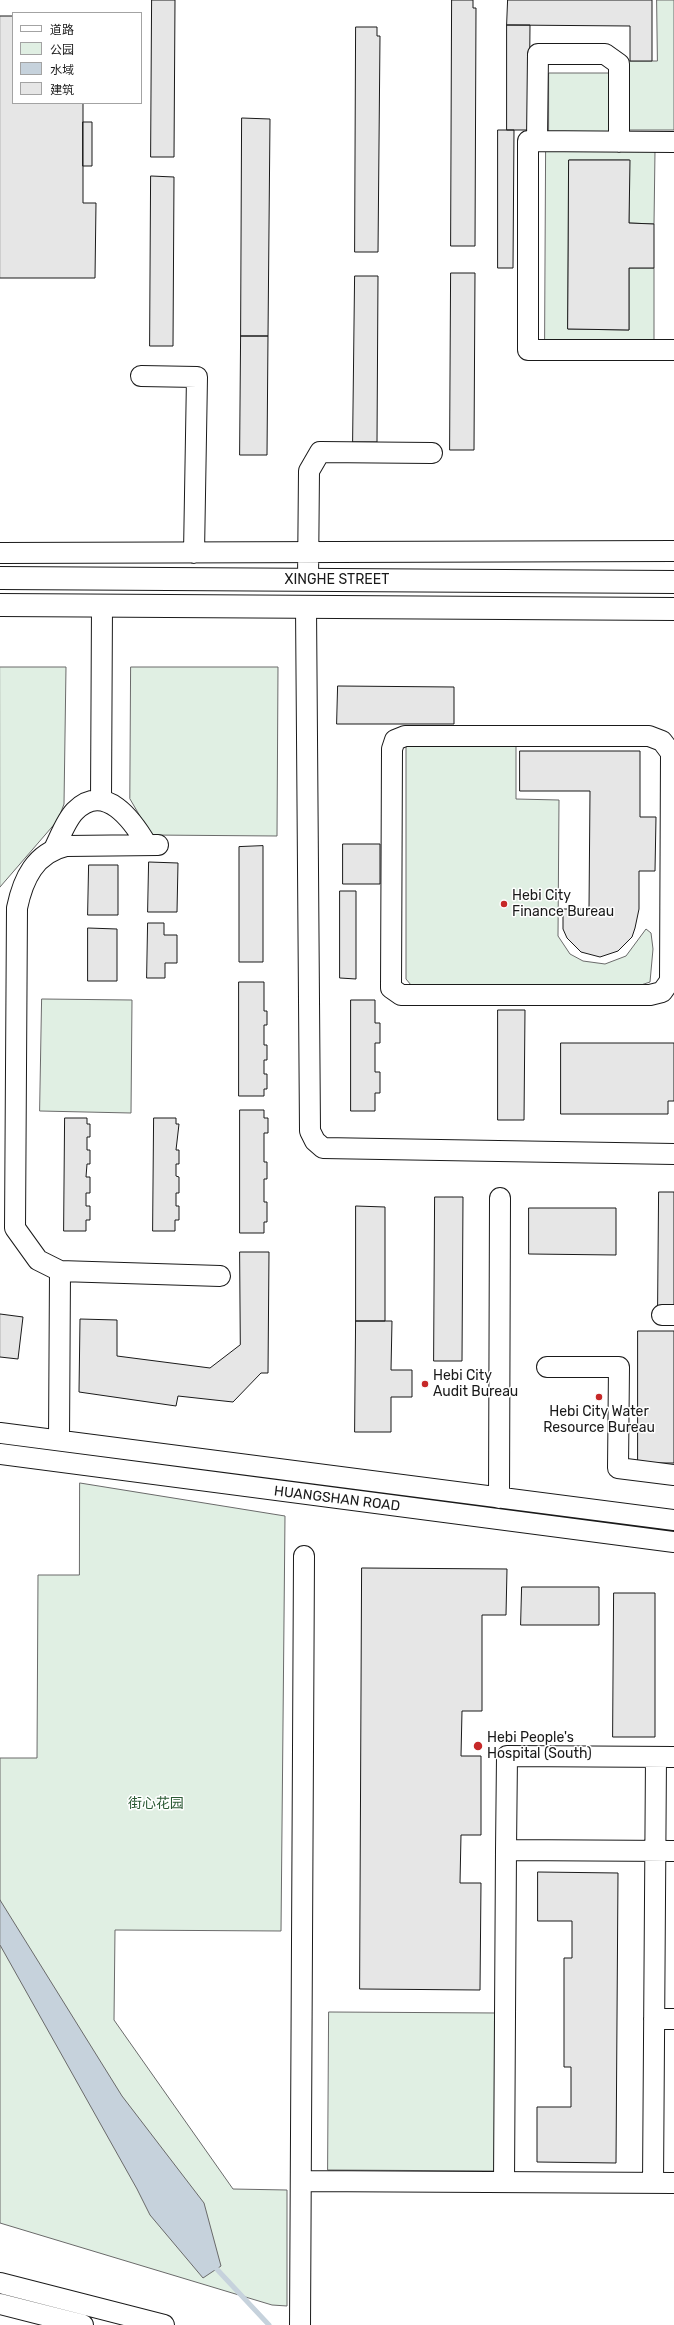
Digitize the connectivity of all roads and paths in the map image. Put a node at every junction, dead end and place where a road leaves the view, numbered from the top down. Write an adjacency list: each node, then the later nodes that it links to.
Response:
1 (537, 141): 2 (street); 2 (street); 4 (street)
2 (619, 142): 3 (street)
3 (674, 142)
4 (674, 350)
5 (141, 376): 10 (street)
6 (432, 453): 8 (street)
7 (674, 551): 8 (street)
8 (309, 552): 10 (street); 12 (street)
9 (0, 553): 10 (street)
10 (194, 553)
11 (0, 578): 12 (main road, XINGHE STREET)
12 (308, 580): 13 (main road, XINGHE STREET)
13 (674, 582)
14 (0, 605): 15 (main road, XINGHE STREET)
15 (102, 606): 16 (main road, XINGHE STREET); 18 (street)
16 (306, 607): 17 (main road, XINGHE STREET); 22 (street)
17 (674, 609)
18 (101, 800): 20 (street); 20 (street)
19 (672, 801): 21 (street); 21 (street)
20 (54, 849): 24 (street)
21 (672, 884)
22 (674, 1154)
23 (500, 1198): 31 (street)
24 (60, 1271): 25 (street); 28 (street)
25 (220, 1276)
26 (547, 1367): 30 (street)
27 (0, 1433): 28 (street, HUANGSHAN ROAD)
28 (59, 1440): 31 (street, HUANGSHAN ROAD)
29 (0, 1454): 33 (street, HUANGSHAN ROAD)
30 (674, 1475)
31 (499, 1498): 32 (street, HUANGSHAN ROAD)
32 (674, 1520)
33 (674, 1542)
34 (304, 1556): 40 (street)
35 (665, 1757): 36 (street); 37 (street)
36 (506, 1850): 37 (street); 41 (street)
37 (665, 1851): 38 (street)
38 (654, 2019): 39 (street); 42 (street)
39 (674, 2019)
40 (301, 2181): 41 (street); 48 (street)
41 (504, 2182): 42 (street)
42 (653, 2183): 43 (street)
43 (674, 2183)
44 (0, 2283): 47 (street)
45 (0, 2304): 46 (street)
46 (83, 2325)
47 (164, 2325)
48 (300, 2325)

